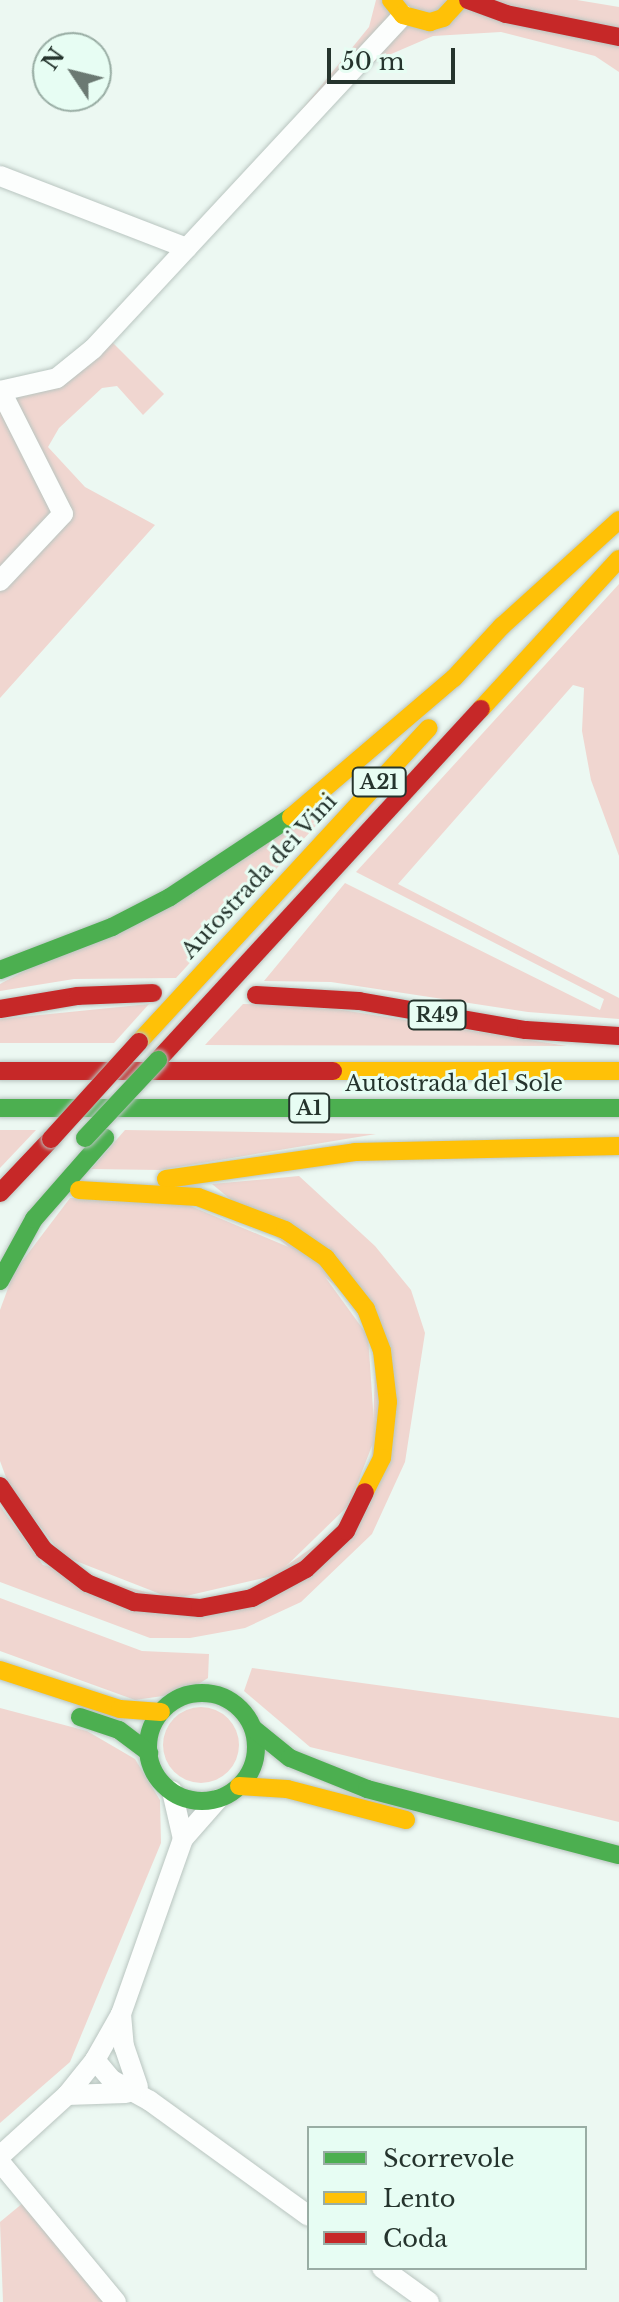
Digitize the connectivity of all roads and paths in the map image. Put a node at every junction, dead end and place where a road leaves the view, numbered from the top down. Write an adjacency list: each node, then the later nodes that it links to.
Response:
1 (460, 0): 3 (main road)
2 (468, 0): 4 (main road)
3 (397, 8): 6 (street)
4 (619, 37)
5 (0, 176): 6 (street)
6 (187, 248): 7 (street)
7 (1, 391): 10 (street)
8 (619, 521): 11 (main road); 22 (main road, Autostrada dei Vini / A21, bridge)
9 (619, 559): 16 (main road, A21)
10 (0, 581)
11 (0, 970)
12 (153, 993): 14 (main road)
13 (256, 995): 15 (main road, R49)
14 (0, 1009)
15 (619, 1036)
16 (158, 1060): 23 (main road, A21, bridge); 24 (main road, bridge)
17 (0, 1071): 18 (main road, Autostrada del Sole / A1)
18 (619, 1071)
19 (0, 1108): 20 (main road, Autostrada del Sole / A1)
20 (619, 1108)
21 (619, 1146): 25 (main road)
22 (0, 1193)
23 (11, 1219)
24 (0, 1281)
25 (0, 1486)
26 (0, 1670): 28 (main road)
27 (0, 1690): 30 (main road)
28 (161, 1712): 29 (main road); 30 (main road)
29 (254, 1729): 31 (main road); 36 (main road)
30 (149, 1753): 32 (main road)
31 (239, 1786): 33 (main road); 34 (main road)
32 (172, 1791): 33 (main road); 35 (street)
33 (218, 1799): 35 (street)
34 (426, 1825)
35 (183, 1839): 39 (street)
36 (619, 1855)
37 (557, 1860): 38 (main road)
38 (619, 1872)
39 (121, 2014): 40 (street); 41 (street)
40 (95, 2060): 41 (street); 42 (street)
41 (140, 2094): 42 (street); 45 (street)
42 (67, 2095): 43 (street)
43 (0, 2156)
44 (0, 2162): 47 (street)
45 (307, 2215)
46 (385, 2270): 48 (street)
47 (116, 2302)
48 (429, 2302)

